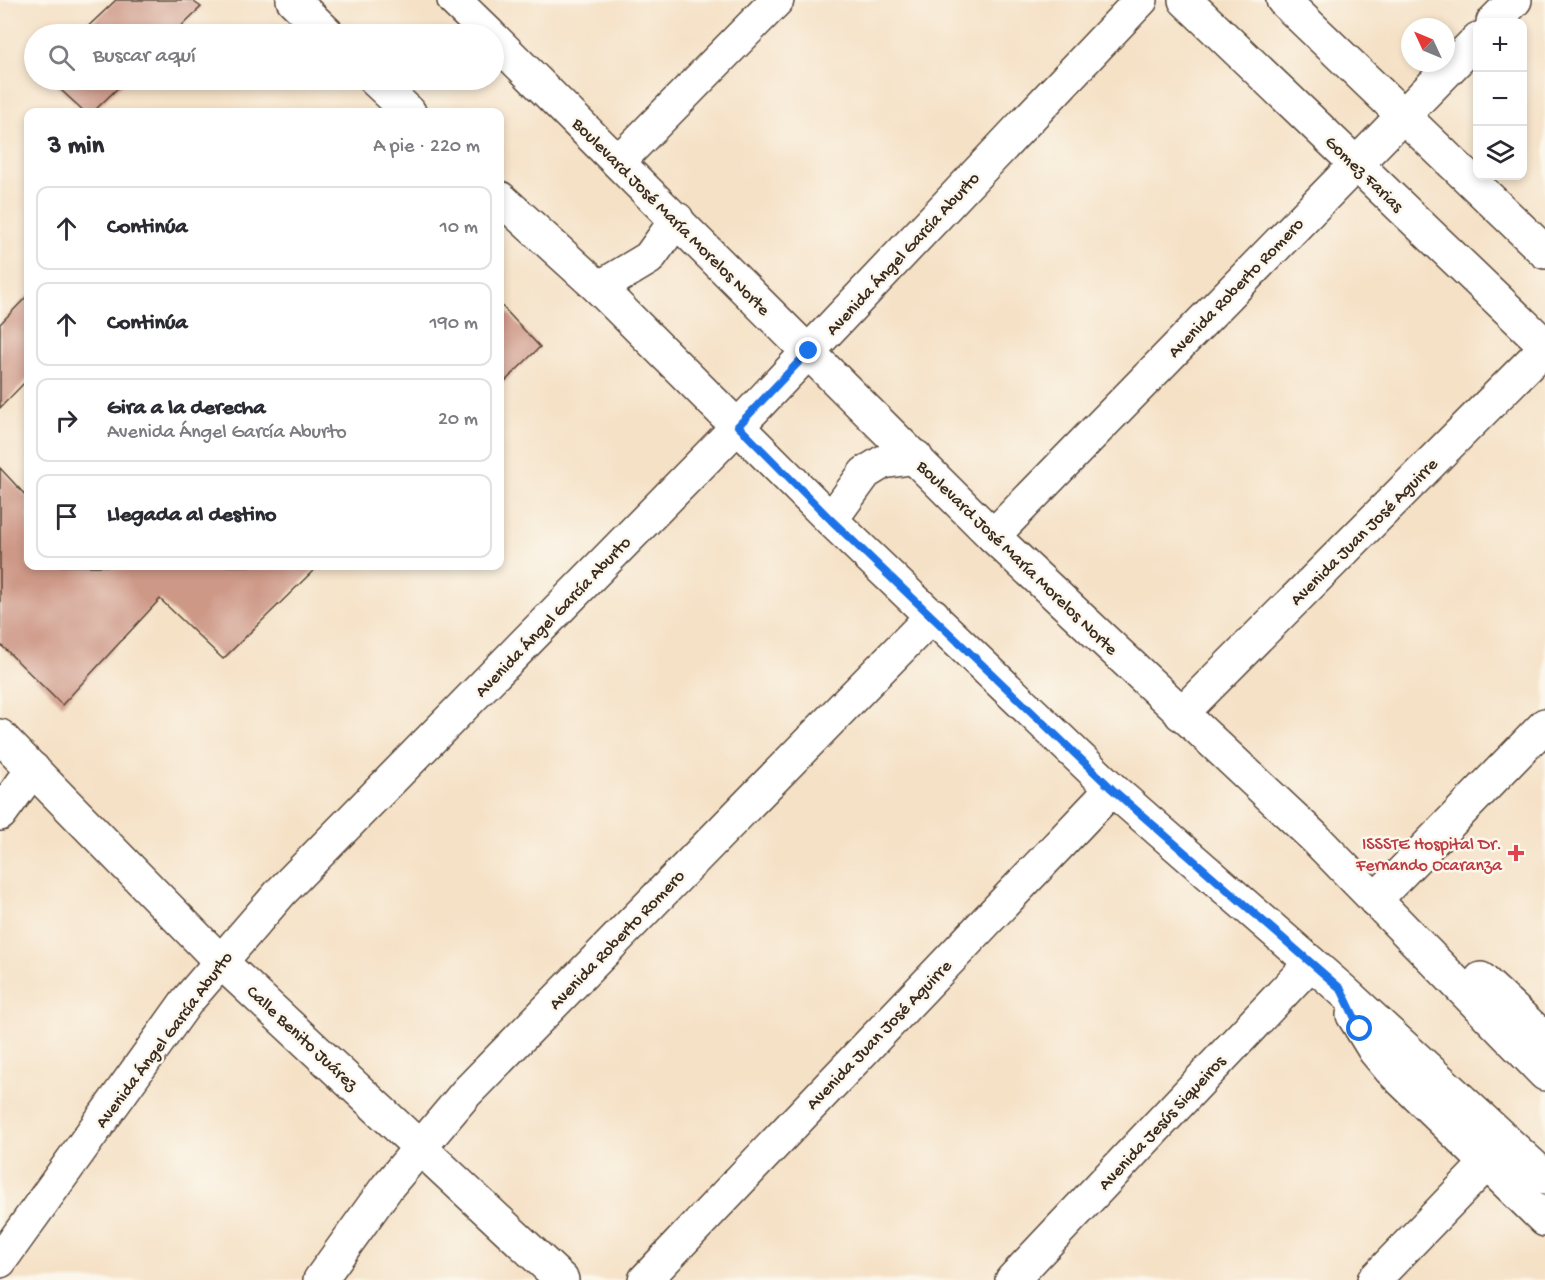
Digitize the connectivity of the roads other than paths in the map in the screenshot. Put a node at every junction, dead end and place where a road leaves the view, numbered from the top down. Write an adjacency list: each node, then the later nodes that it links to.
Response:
1 (293, 0): 9 (street)
2 (454, 0): 10 (street)
3 (777, 0): 16 (street)
4 (1140, 0): 23 (street, Avenida Ángel García Aburto)
5 (1185, 0): 17 (street, Gomez Farias)
6 (1282, 0): 15 (street)
7 (1515, 0): 8 (street)
8 (1497, 18)
9 (318, 24)
10 (479, 24)
11 (1473, 44): 15 (street, Avenida Roberto Romero)
12 (504, 49): 16 (street, Boulevard José María Morelos Norte)
13 (386, 90): 14 (street)
14 (405, 108)
15 (1403, 115): 17 (street, Avenida Roberto Romero); 20 (street)
16 (618, 162): 19 (street, Boulevard José María Morelos Norte)
17 (1355, 164): 22 (street, Gomez Farias); 27 (street, Avenida Roberto Romero)
18 (504, 202): 21 (street)
19 (677, 219): 21 (street); 23 (street, Boulevard José María Morelos Norte)
20 (1545, 252)
21 (598, 288): 24 (street)
22 (1545, 347): 29 (street, Avenida Juan José Aguirre)
23 (809, 351): 24 (street, Avenida Ángel García Aburto); 25 (street, Boulevard José María Morelos Norte)
24 (738, 426): 26 (street); 37 (street, Avenida Ángel García Aburto)
25 (916, 457): 26 (street); 27 (street, Boulevard José María Morelos Norte)
26 (831, 520): 28 (street)
27 (993, 536): 29 (street, Boulevard José María Morelos Norte)
28 (933, 615): 33 (street); 42 (street, Avenida Roberto Romero)
29 (1180, 714): 35 (street, Boulevard José María Morelos Norte)
30 (1545, 725): 35 (street)
31 (0, 736): 32 (street, Calle Benito Juárez)
32 (33, 769): 34 (street); 37 (street, Calle Benito Juárez)
33 (1112, 789): 38 (street); 49 (street, Avenida Juan José Aguirre)
34 (0, 814)
35 (1375, 900): 36 (street, Boulevard José María Morelos Norte)
36 (1416, 944): 40 (street); 41 (street, Boulevard José María Morelos Norte)
37 (220, 961): 42 (street, Calle Benito Juárez); 46 (street, Avenida Ángel García Aburto)
38 (1311, 963): 39 (street); 50 (street, Avenida Jesús Siqueiros)
39 (1341, 989): 43 (street); 44 (street)
40 (1545, 1039)
41 (1545, 1074)
42 (420, 1146): 47 (street, Avenida Roberto Romero); 48 (street, Calle Benito Juárez)
43 (1487, 1163): 45 (street); 51 (street)
44 (1545, 1177)
45 (1545, 1220)
46 (0, 1261)
47 (320, 1280)
48 (562, 1280)
49 (645, 1280)
50 (1012, 1280)
51 (1374, 1280)

